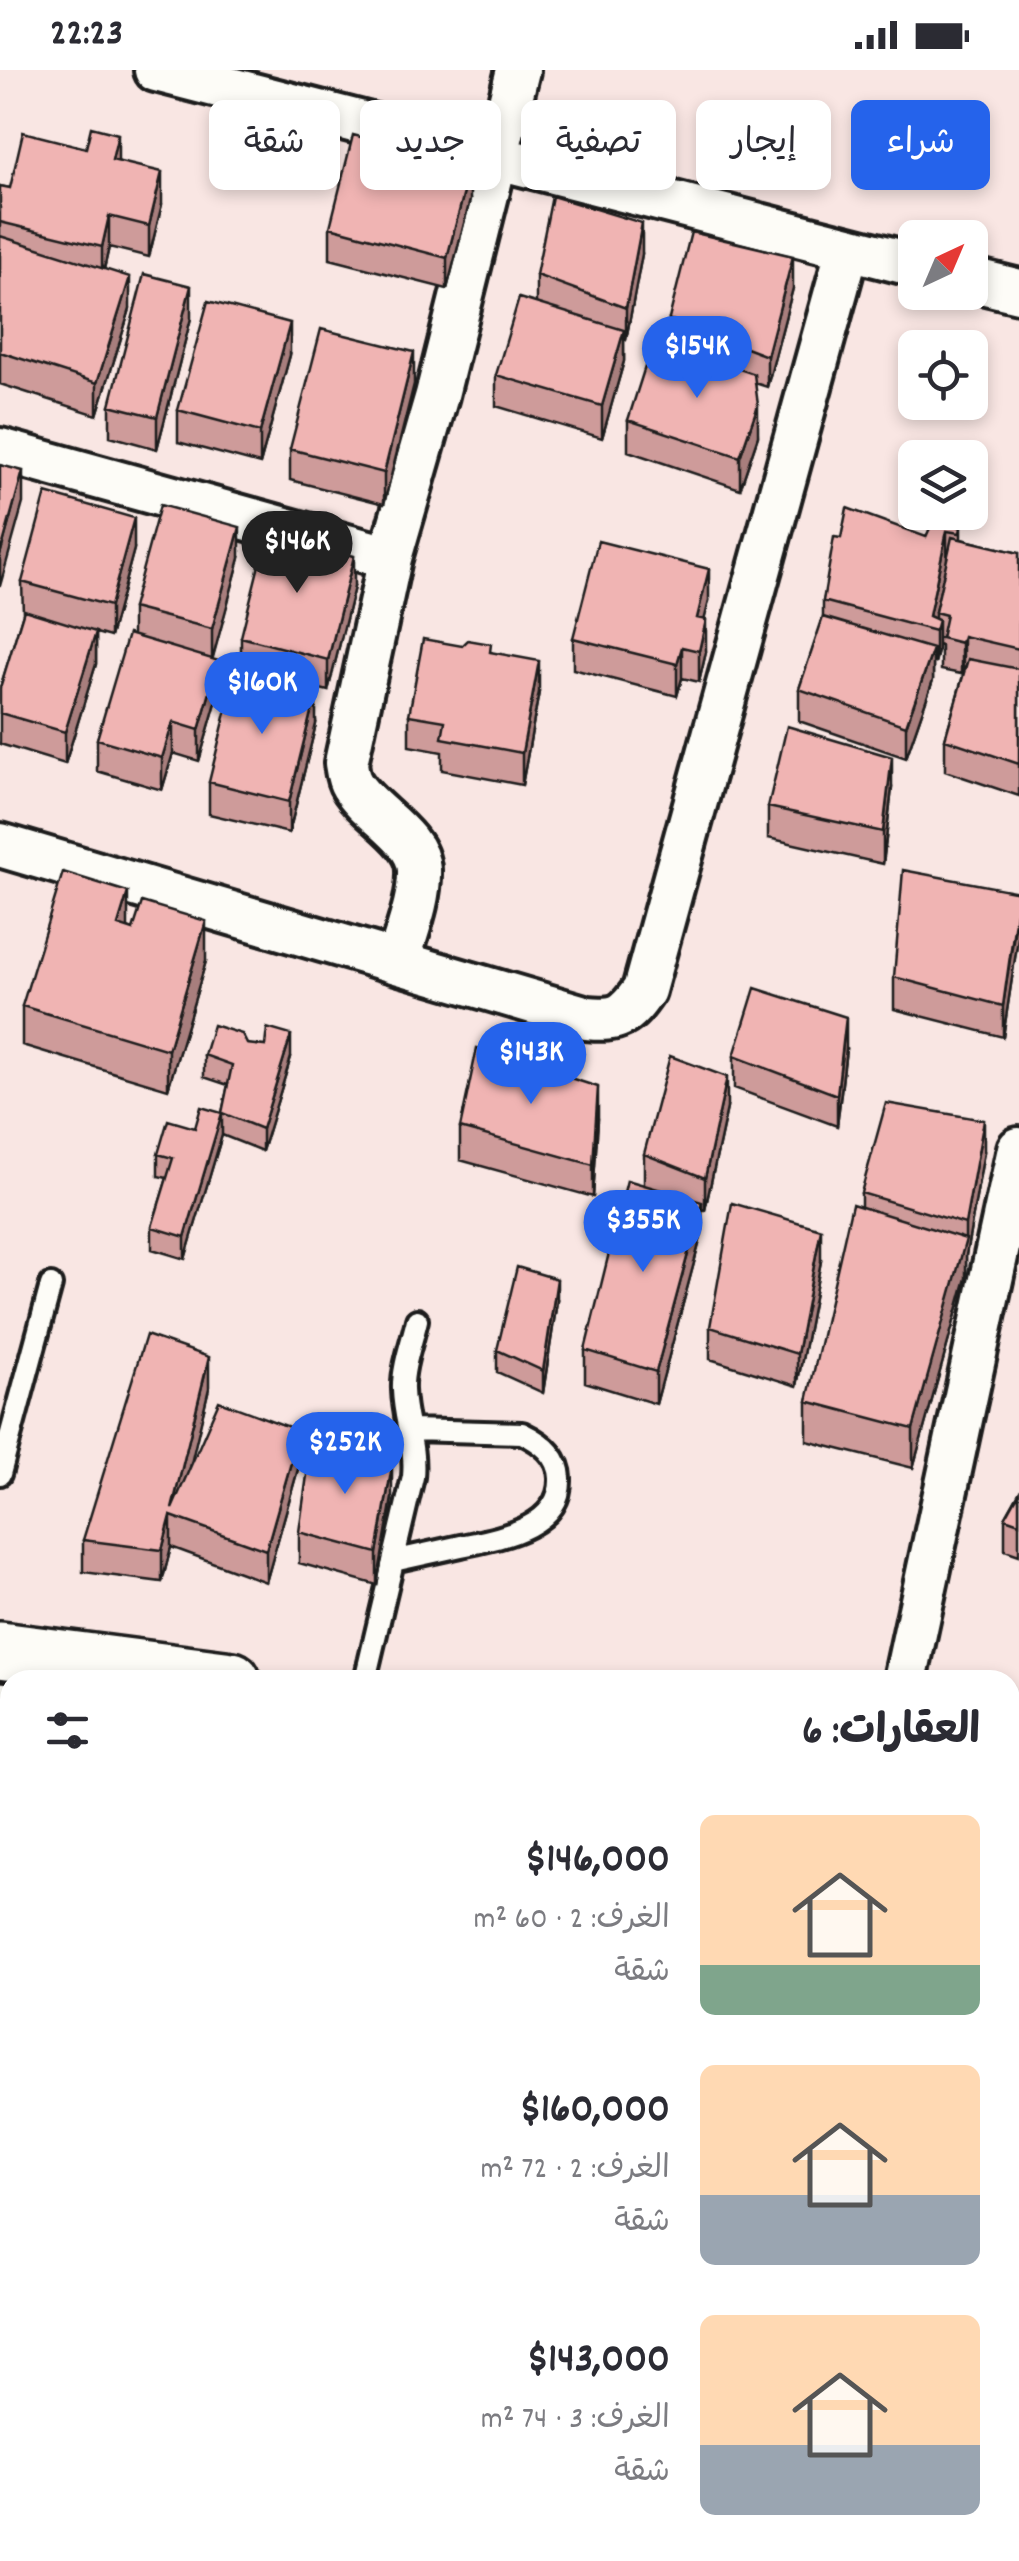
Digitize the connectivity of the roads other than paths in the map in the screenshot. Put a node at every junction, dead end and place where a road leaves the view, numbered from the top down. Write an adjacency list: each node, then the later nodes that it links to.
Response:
1 (156, 70): 3 (street)
2 (518, 70): 4 (street)
3 (360, 122)
4 (501, 137)
5 (501, 158): 7 (street)
6 (488, 190): 12 (street)
7 (848, 248): 8 (street); 14 (street)
8 (898, 261)
9 (988, 284): 10 (street)
10 (1019, 292)
11 (0, 450): 12 (street)
12 (390, 558): 14 (street)
13 (0, 845): 14 (street)
14 (398, 962)
15 (1019, 1149): 24 (street)
16 (50, 1285): 19 (lane)
17 (417, 1320): 18 (lane)
18 (410, 1430): 20 (lane); 20 (lane)
19 (0, 1474)
20 (393, 1561): 23 (lane)
21 (0, 1650): 22 (main road)
22 (155, 1670)
23 (367, 1670)
24 (906, 1670)

